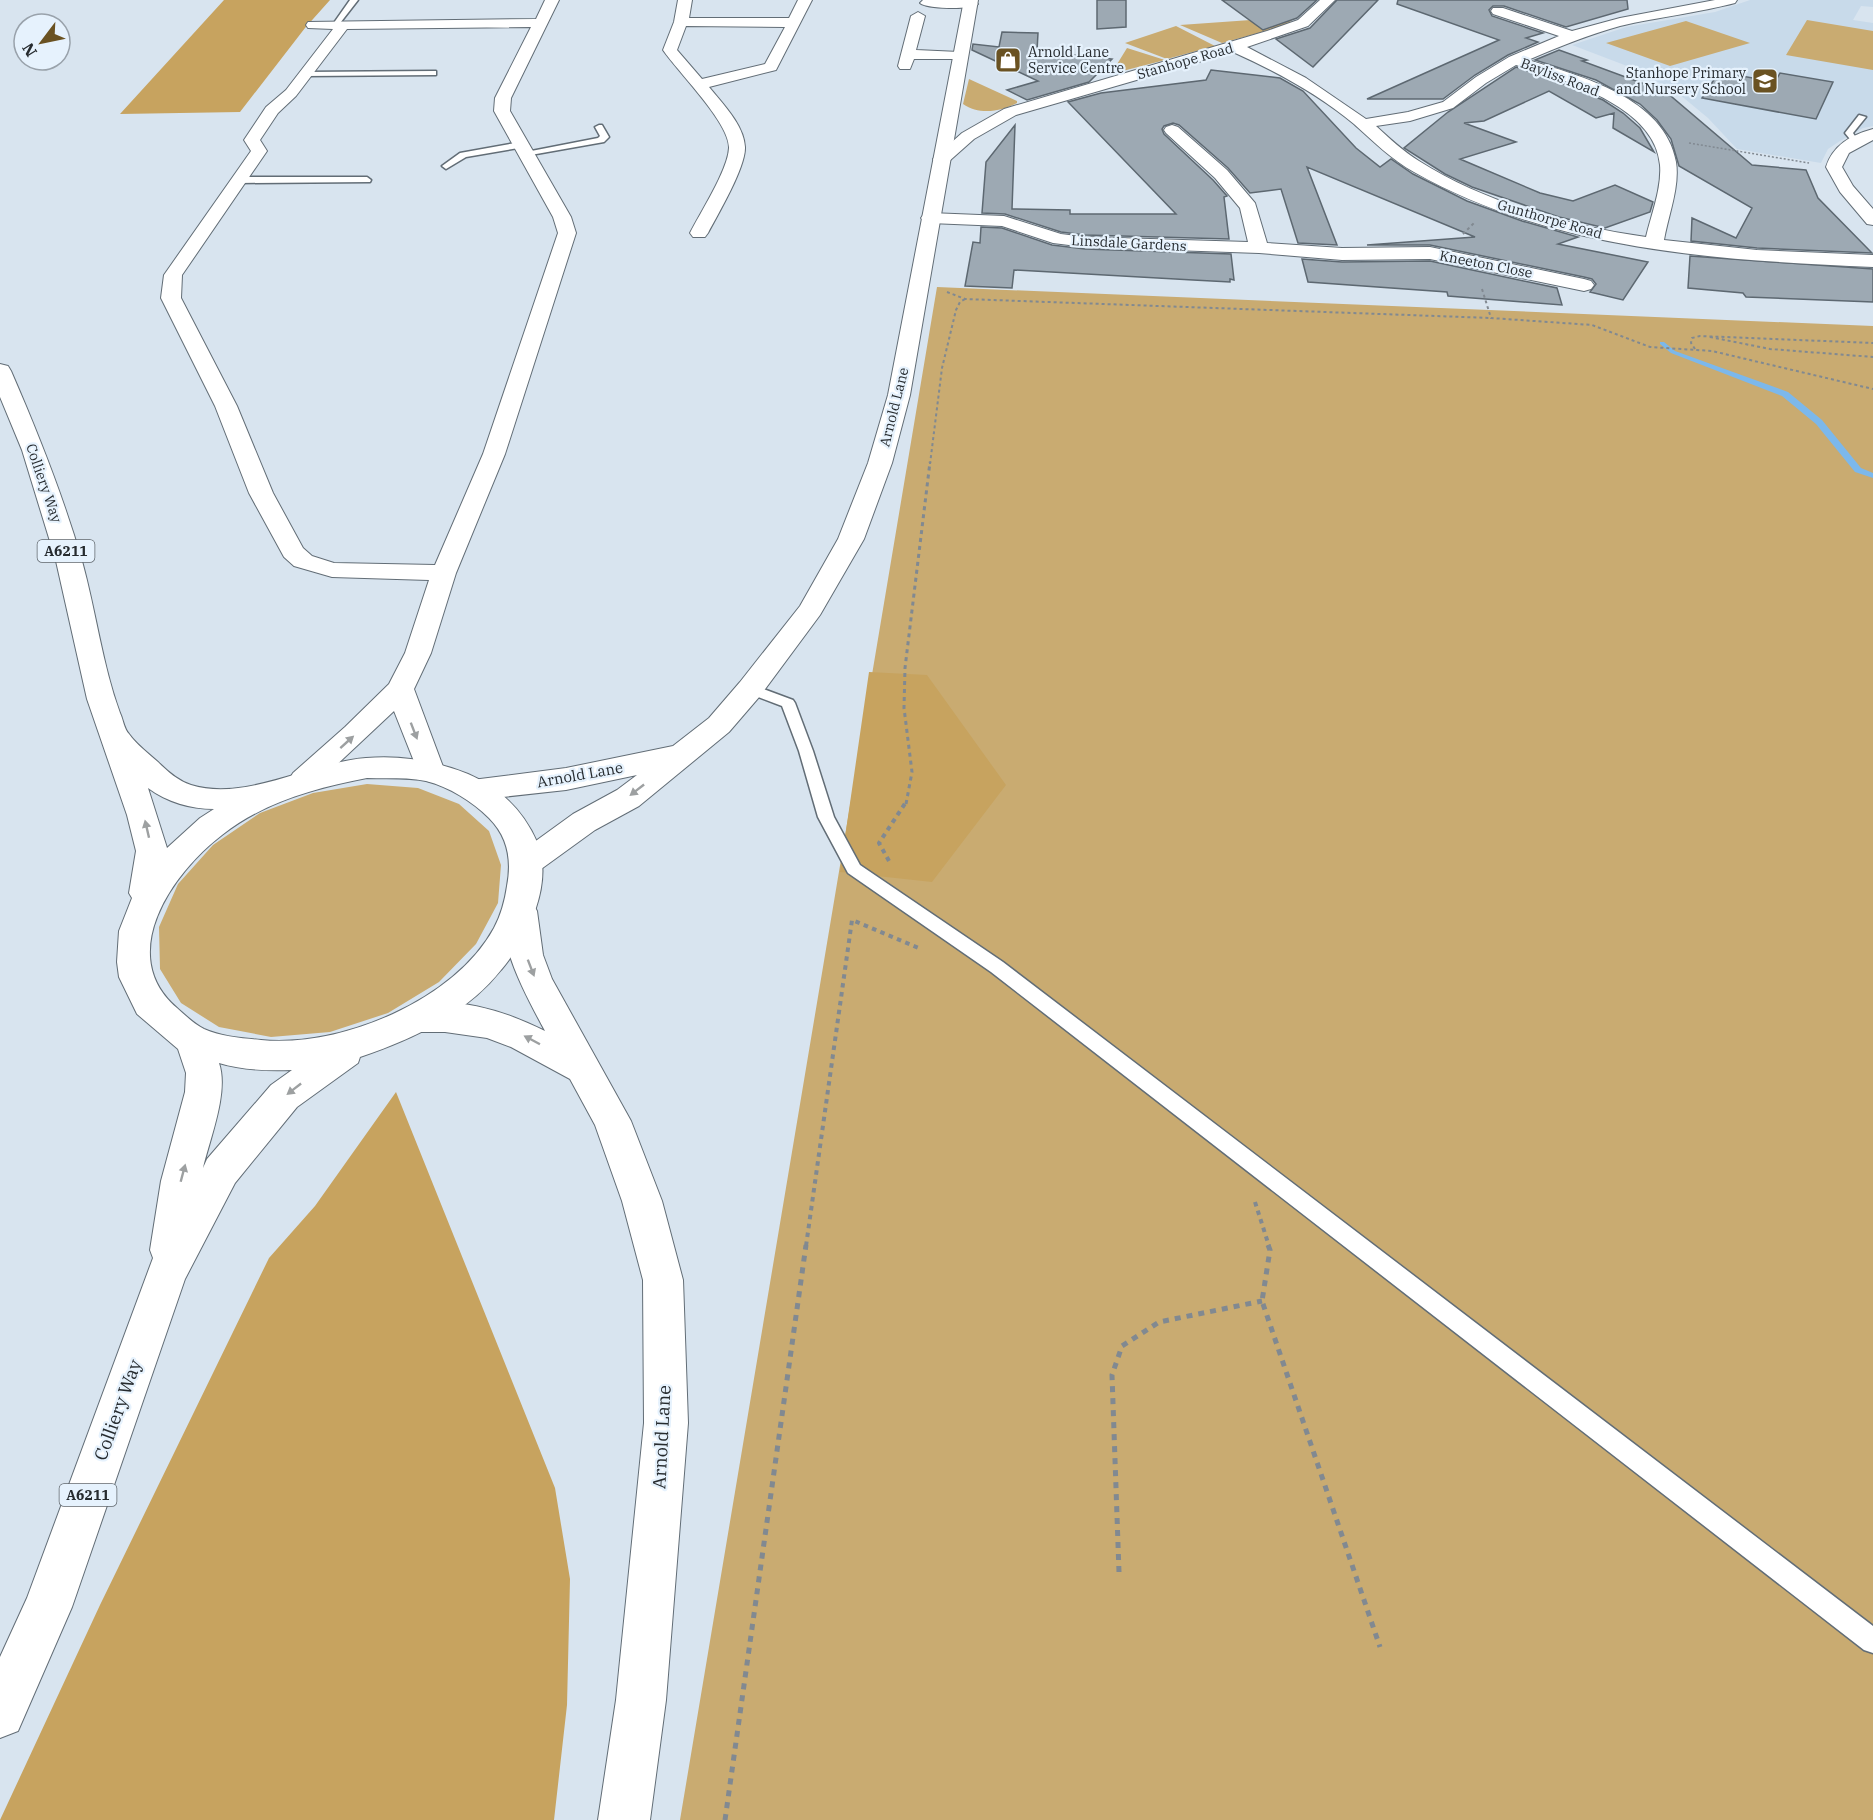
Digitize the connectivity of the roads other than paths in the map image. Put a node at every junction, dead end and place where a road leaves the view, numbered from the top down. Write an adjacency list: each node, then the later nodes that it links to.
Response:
1 (354, 0): 14 (lane)
2 (552, 0): 12 (street)
3 (685, 0): 10 (street)
4 (805, 0): 11 (street)
5 (1328, 0): 16 (street, Stanhope Road)
6 (1730, 0): 15 (street)
7 (971, 2): 8 (street); 17 (street, Arnold Lane)
8 (924, 7): 17 (street)
9 (1498, 11): 15 (street)
10 (681, 22): 11 (street); 21 (street)
11 (794, 22): 21 (street)
12 (541, 23): 14 (street); 30 (street)
13 (313, 25): 14 (street)
14 (339, 25): 20 (street)
15 (1572, 36): 18 (street)
16 (1234, 47): 23 (street, Stanhope Road); 25 (street, Gunthorpe Road)
17 (960, 56): 22 (street, Arnold Lane)
18 (1514, 60): 25 (street); 38 (street, Bayliss Road)
19 (433, 73): 20 (lane)
20 (305, 74): 33 (street)
21 (697, 85): 37 (street)
22 (950, 110): 23 (street, Stanhope Road); 31 (street, Arnold Lane)
23 (1000, 117): 31 (street, Stanhope Road)
24 (1862, 117): 29 (lane)
25 (1362, 124): 38 (street, Gunthorpe Road)
26 (599, 127): 30 (lane)
27 (1172, 130): 39 (street)
28 (1873, 134): 29 (street)
29 (1854, 141): 36 (street)
30 (523, 149): 32 (lane); 44 (street)
31 (941, 159): 35 (street, Arnold Lane)
32 (446, 166)
33 (239, 180): 34 (lane); 44 (street)
34 (367, 180)
35 (930, 218): 39 (street, Linsdale Gardens); 46 (street, Arnold Lane)
36 (1873, 220)
37 (699, 233)
38 (1654, 245): 41 (street, Gunthorpe Road)
39 (1259, 248): 40 (street, Linsdale Gardens)
40 (1316, 252): 42 (street, Kneeton Close)
41 (1873, 261)
42 (1584, 285)
43 (0, 371): 47 (street, Colliery Way / A6211)
44 (444, 573): 45 (street)
45 (400, 689): 49 (street, one-way to 49); 50 (street, one-way to 45)
46 (750, 689): 48 (street, Arnold Lane); 61 (lane)
47 (114, 737): 52 (street, Colliery Way / A6211); 54 (street, Colliery Way / A6211, one-way to 47)
48 (684, 755): 51 (street, Arnold Lane); 53 (street, Arnold Lane, one-way to 53)
49 (431, 772): 50 (street); 51 (street)
50 (303, 780): 52 (street)
51 (475, 789): 53 (street)
52 (267, 794): 54 (street)
53 (526, 864): 55 (street)
54 (143, 908): 57 (street)
55 (520, 911): 56 (street); 59 (street, Arnold Lane, one-way to 59)
56 (419, 1018): 58 (street); 59 (street, one-way to 56)
57 (193, 1040): 58 (street); 60 (street, Colliery Way / A6211, one-way to 57)
58 (359, 1044): 60 (street, Colliery Way / A6211, one-way to 60)
59 (583, 1068): 63 (street, Arnold Lane)
60 (166, 1273): 62 (street, Colliery Way / A6211)
61 (1873, 1641)
62 (0, 1713)
63 (624, 1820)

